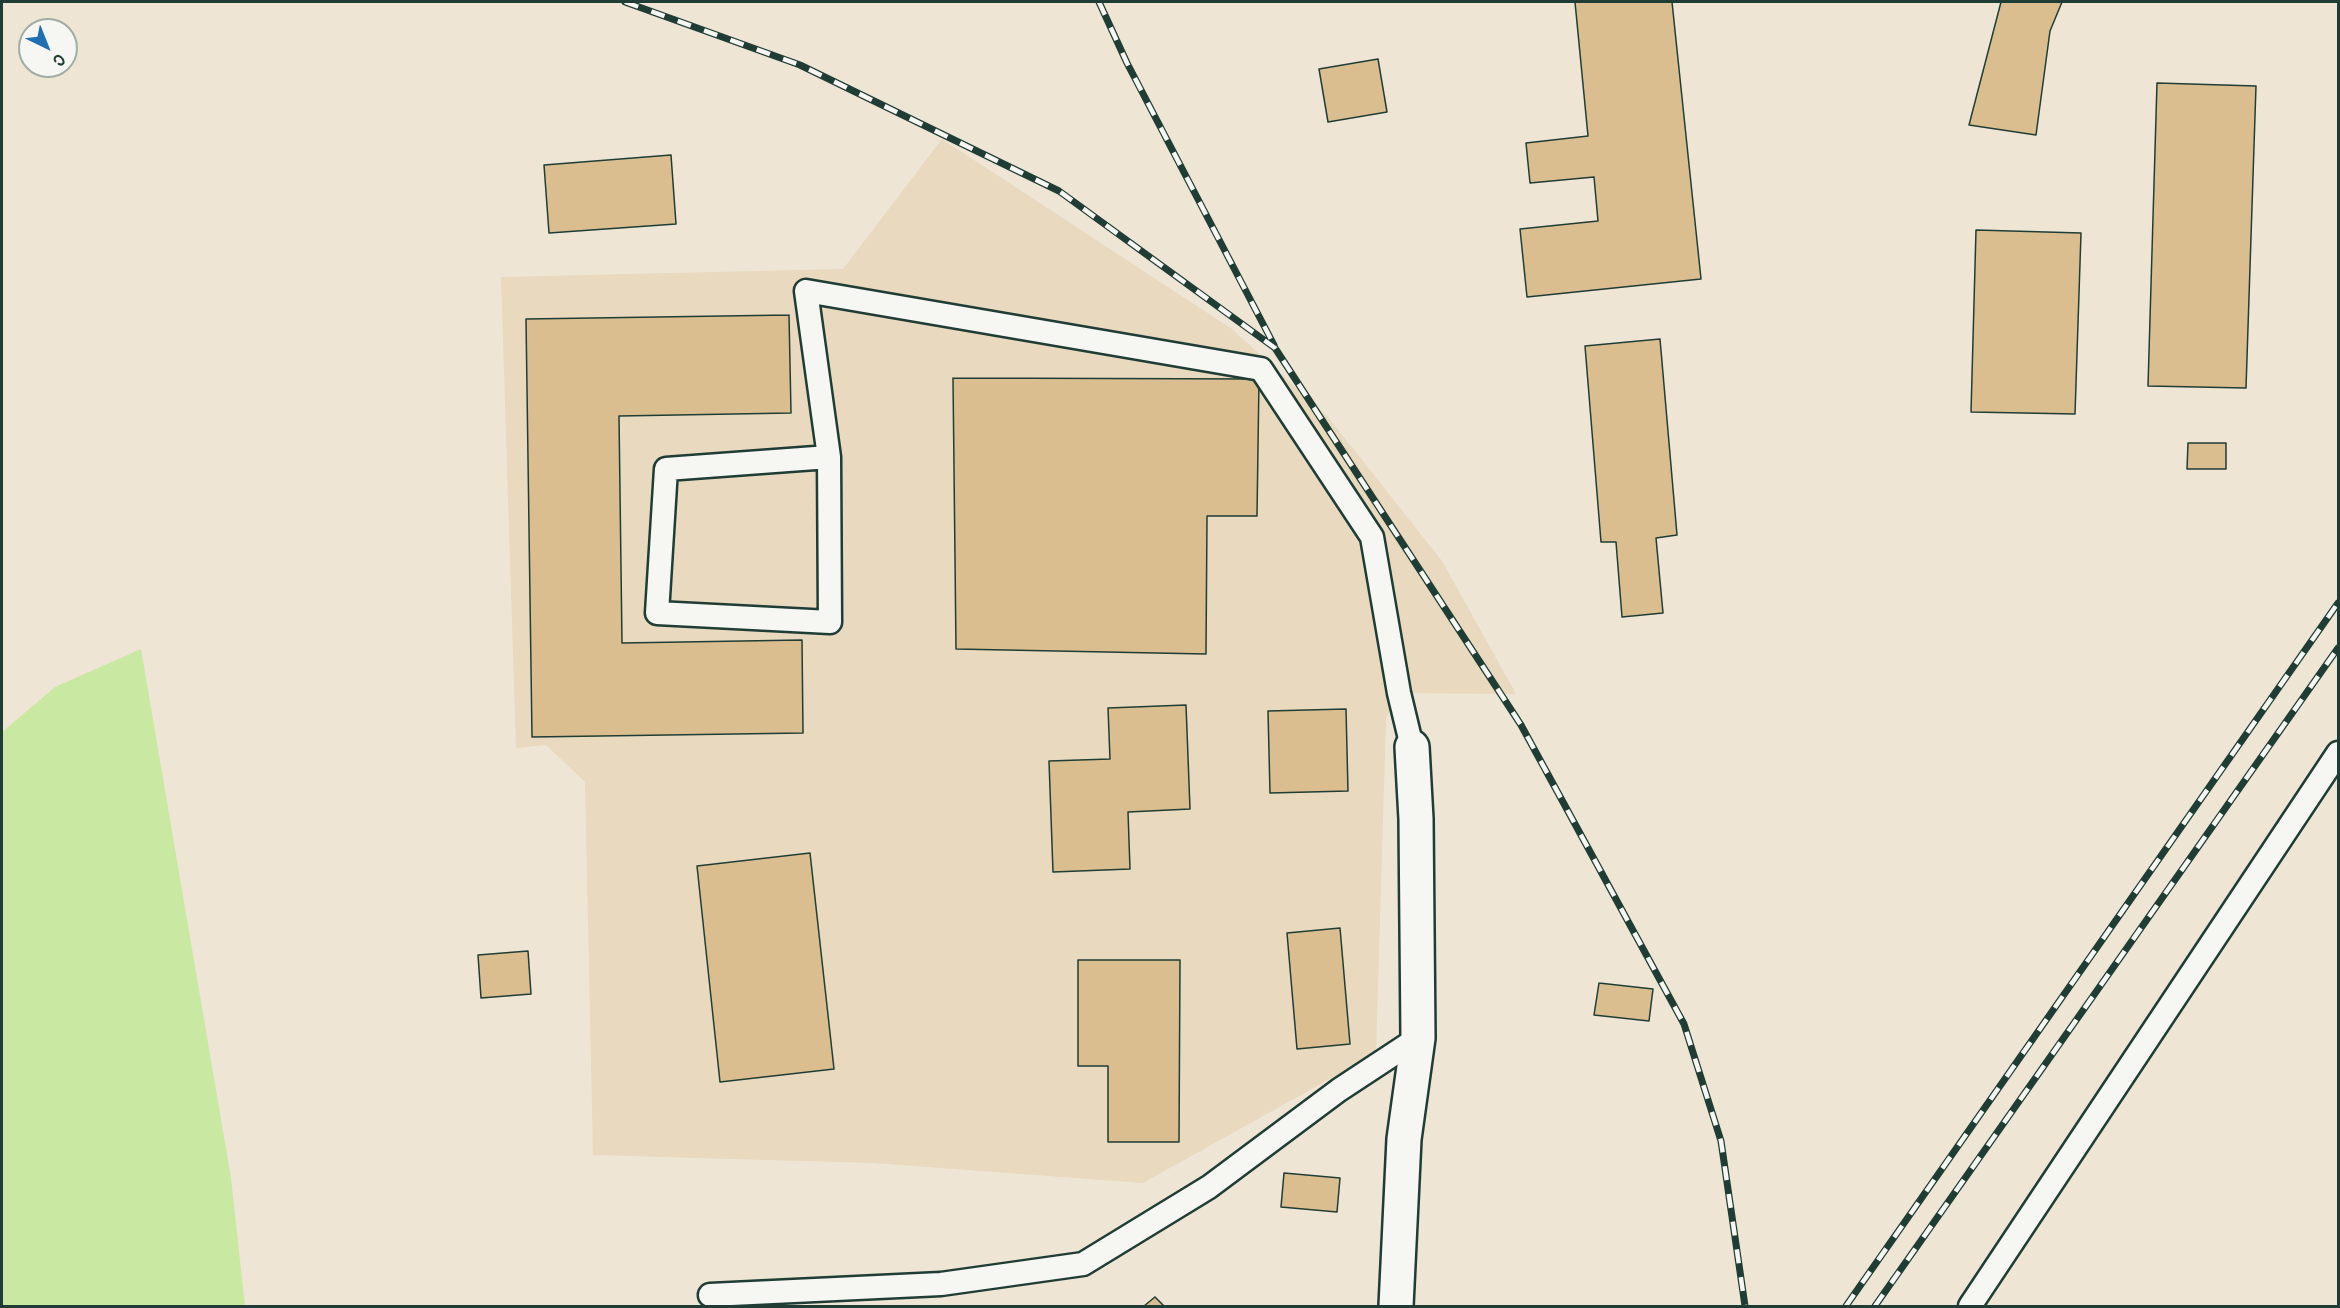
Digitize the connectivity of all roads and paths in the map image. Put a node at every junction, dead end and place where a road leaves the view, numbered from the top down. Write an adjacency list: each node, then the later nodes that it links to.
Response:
1 (829, 457): 1 (lane); 2 (lane)
2 (1412, 747): 4 (street)
3 (2338, 753): 7 (lane)
4 (1418, 1038): 5 (lane); 6 (street)
5 (710, 1295)
6 (1396, 1306)
7 (1970, 1306)

